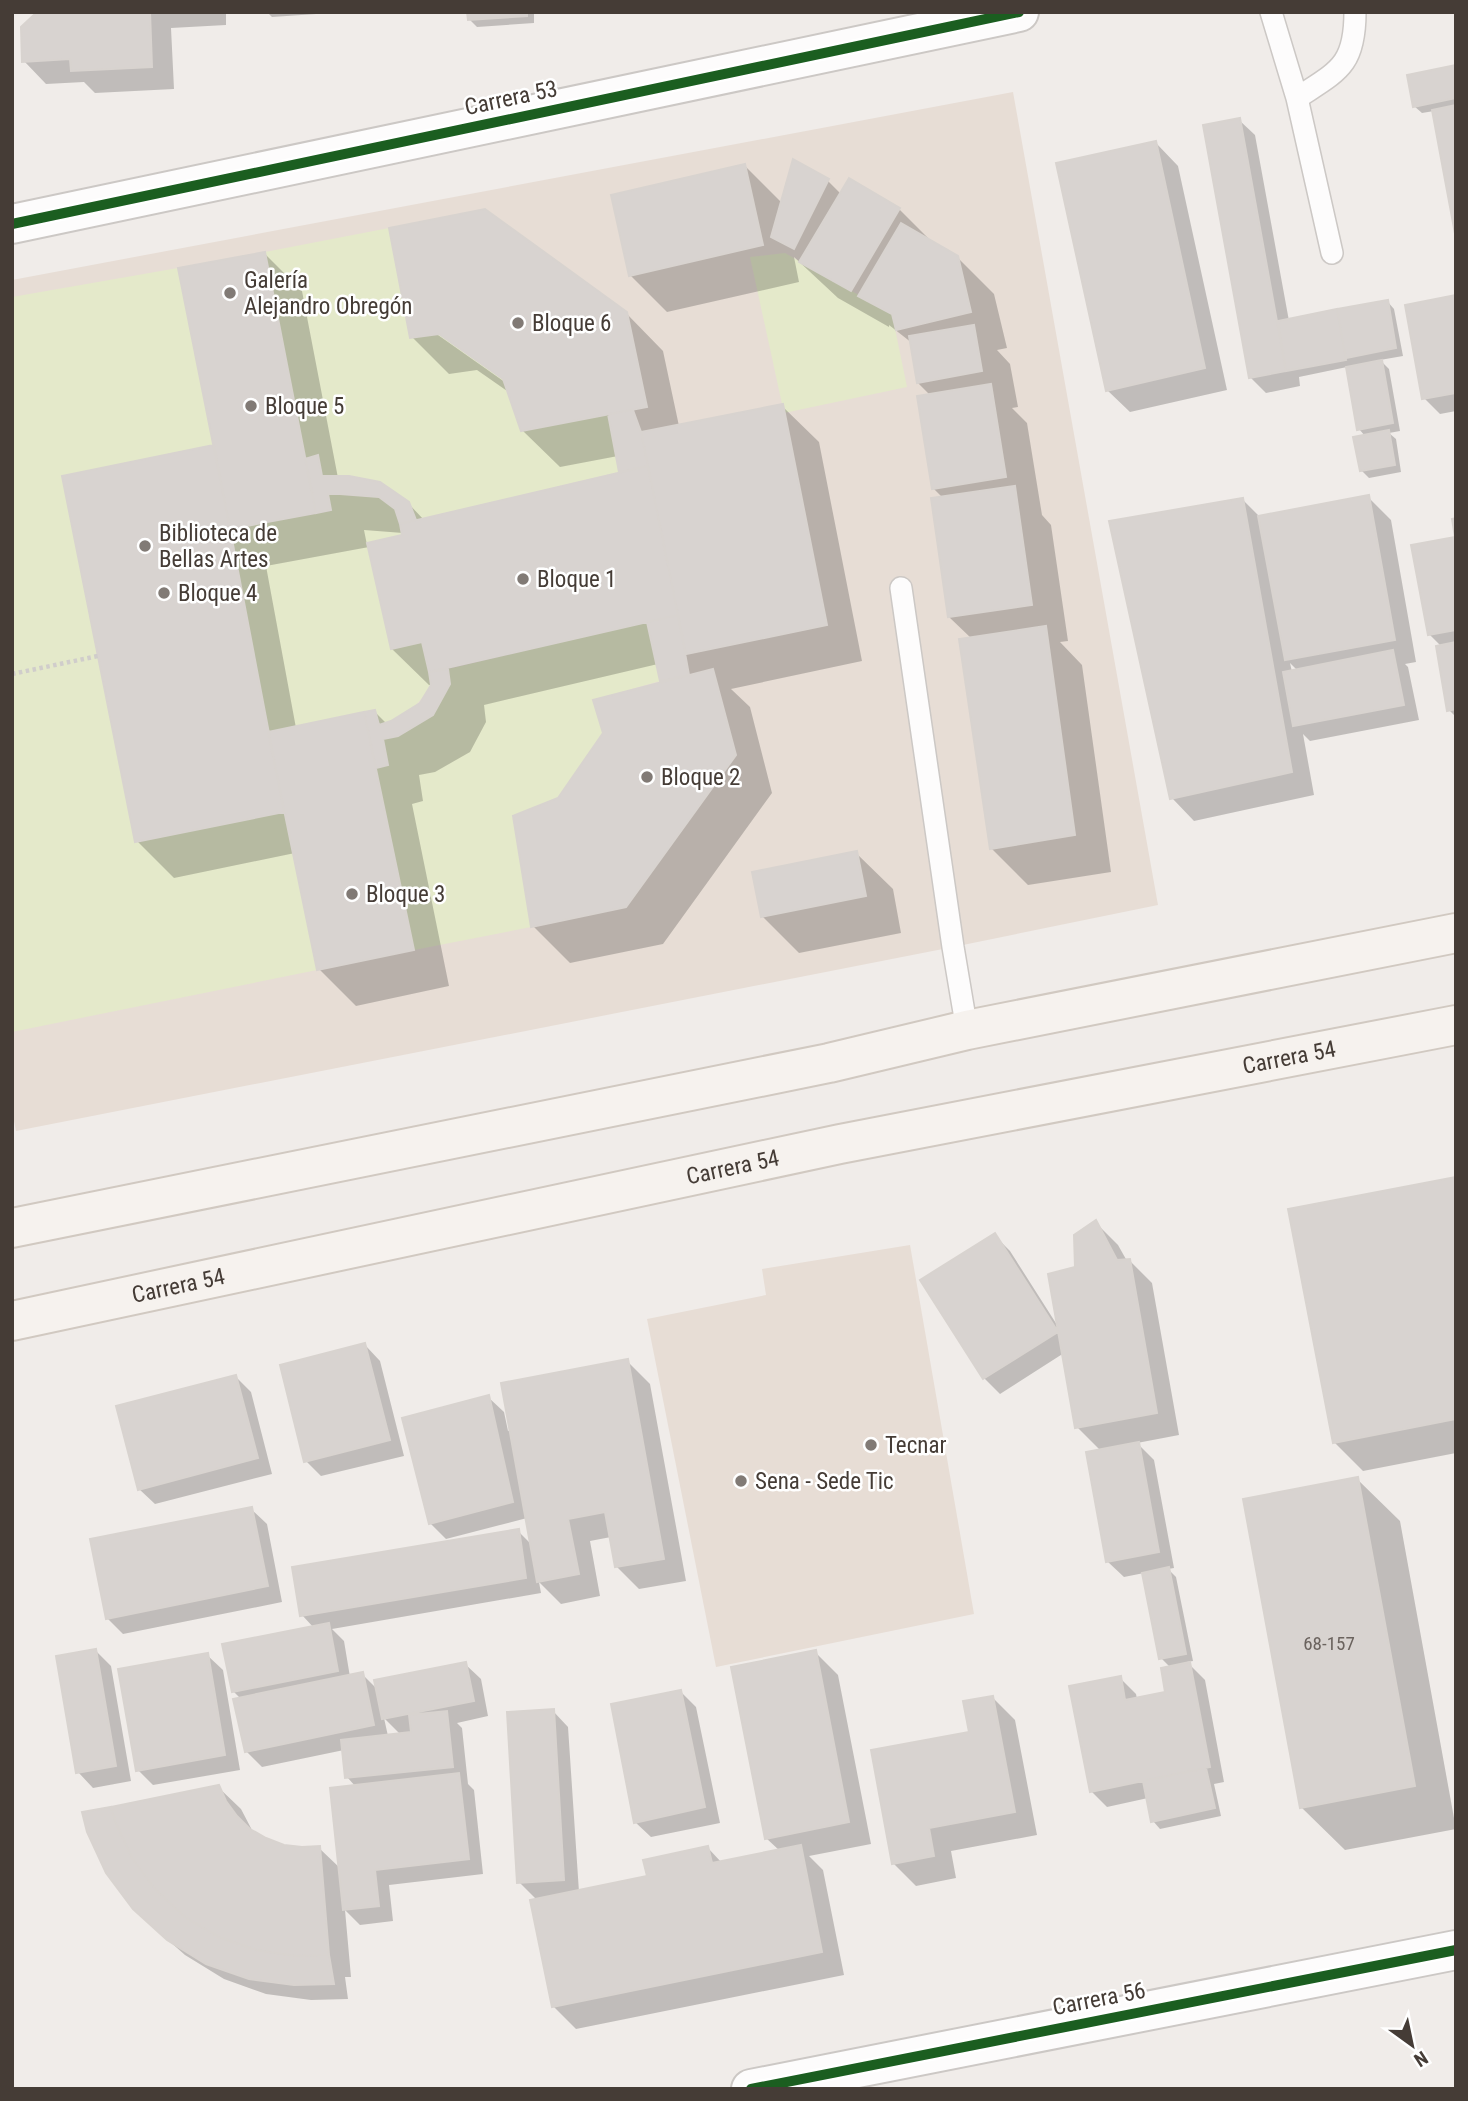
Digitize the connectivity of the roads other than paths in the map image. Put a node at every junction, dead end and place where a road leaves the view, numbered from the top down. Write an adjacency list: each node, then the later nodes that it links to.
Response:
1 (1019, 12): 5 (street, Carrera 53)
2 (1271, 12): 4 (lane)
3 (1355, 12): 4 (lane)
4 (1297, 98): 6 (lane)
5 (12, 224)
6 (1332, 253)
7 (901, 588): 10 (lane)
8 (1456, 933): 10 (main road)
9 (1456, 1025): 12 (main road, Carrera 54)
10 (967, 1030): 11 (main road)
11 (12, 1228)
12 (12, 1321)
13 (1456, 1950): 14 (street, Carrera 56)
14 (751, 2089)

